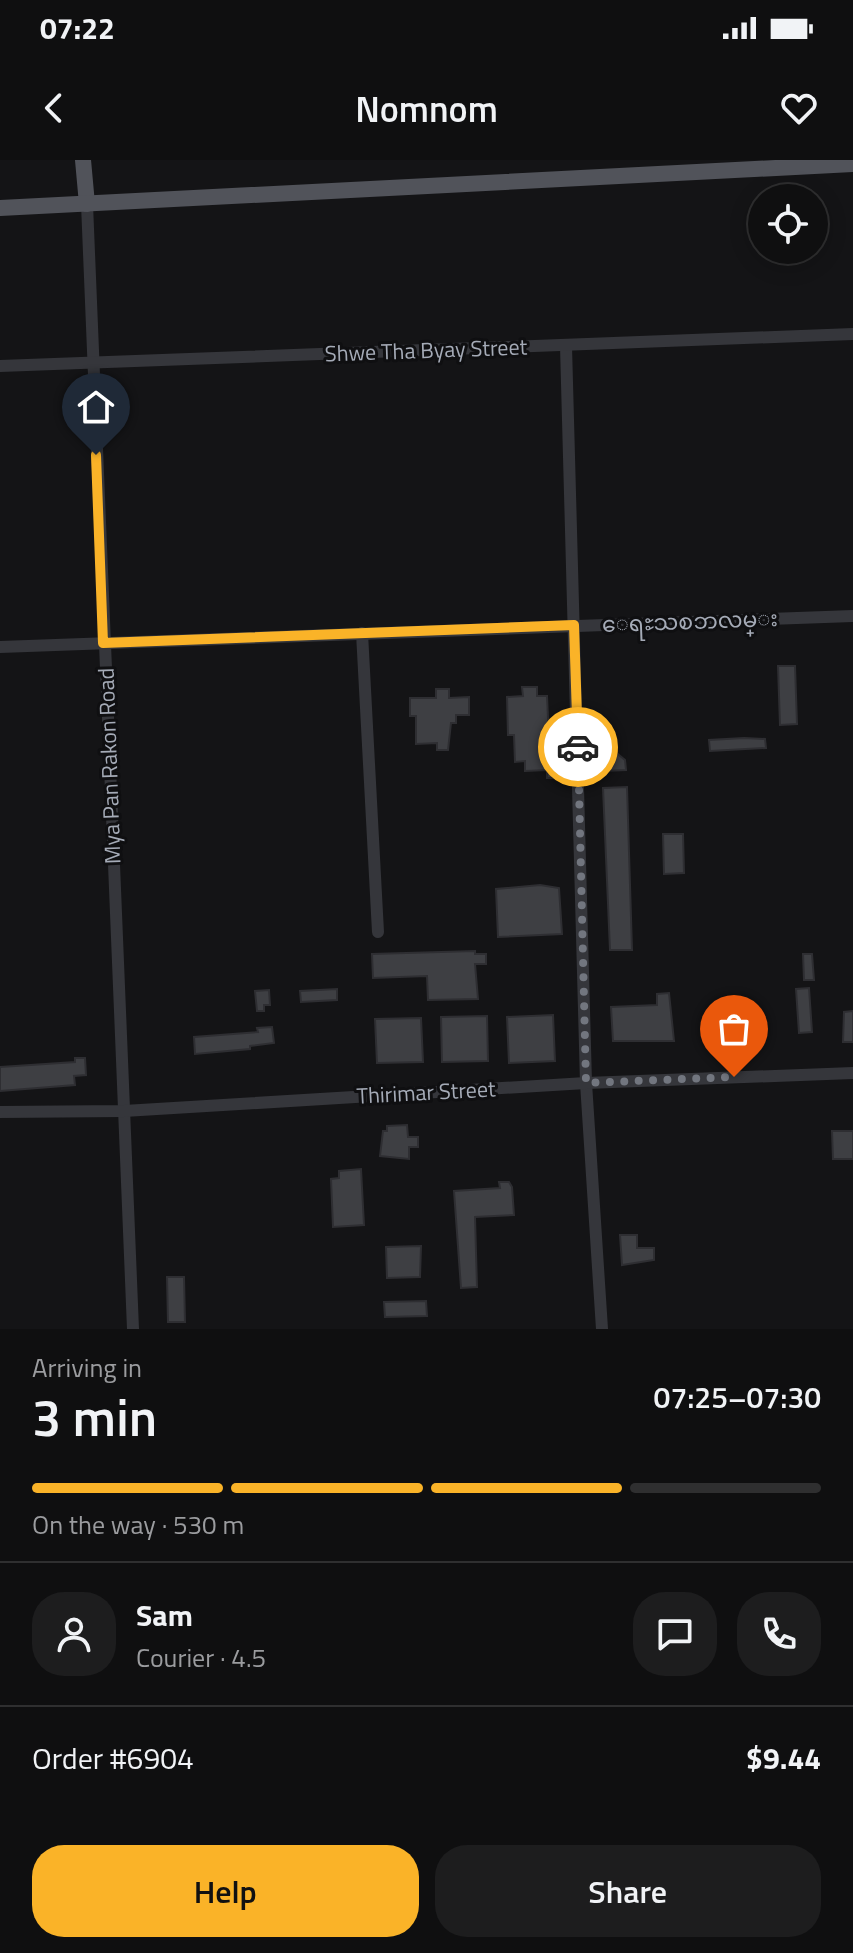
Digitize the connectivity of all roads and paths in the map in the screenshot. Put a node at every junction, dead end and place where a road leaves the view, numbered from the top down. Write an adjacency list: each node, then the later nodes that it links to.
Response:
1 (83, 160): 3 (main road)
2 (853, 164): 3 (main road)
3 (87, 204): 4 (main road); 7 (street, Mya Pan Rakon Road)
4 (0, 208)
5 (853, 334): 6 (street, Shwe Tha Byay Street)
6 (566, 346): 7 (street, Shwe Tha Byay Street); 10 (street)
7 (92, 361): 8 (street, Shwe Tha Byay Street); 12 (street, Mya Pan Rakon Road)
8 (0, 366)
9 (853, 616): 10 (street, ေရႊသစၥာလမ္း)
10 (574, 625): 11 (street, ေရႊသစၥာလမ္း); 16 (street)
11 (362, 633): 12 (street, ေရႊသစၥာလမ္း); 14 (street)
12 (103, 643): 13 (street, ေရႊသစၥာလမ္း); 17 (street, Mya Pan Rakon Road)
13 (0, 647)
14 (378, 932)
15 (853, 1073): 16 (street, Thirimar Street)
16 (586, 1083): 17 (street, Thirimar Street); 20 (street)
17 (124, 1111): 18 (street, Thirimar Street); 19 (street, Mya Pan Rakon Road)
18 (0, 1112)
19 (133, 1329)
20 (602, 1329)

